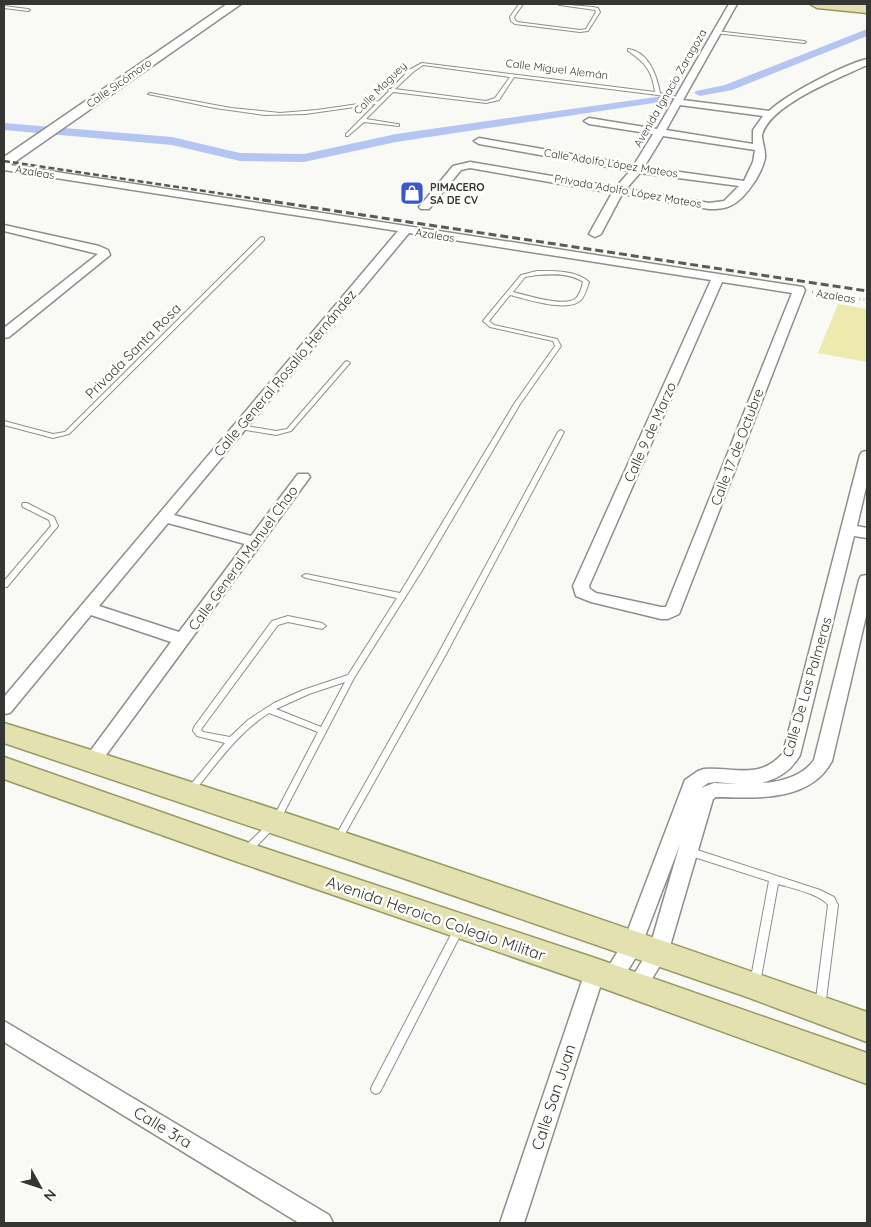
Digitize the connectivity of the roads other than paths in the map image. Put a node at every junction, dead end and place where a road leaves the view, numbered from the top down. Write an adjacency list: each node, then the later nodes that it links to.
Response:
1 (235, 4): 28 (street, Calle Sicómoro)
2 (521, 4): 3 (lane)
3 (560, 4)
4 (733, 4): 9 (street, Avenida Ignacio Zaragoza)
5 (817, 4): 7 (main road)
6 (4, 7): 8 (lane)
7 (867, 9)
8 (28, 10)
9 (716, 32): 10 (lane); 18 (street, Avenida Ignacio Zaragoza)
10 (804, 42)
11 (630, 50): 17 (lane)
12 (867, 62): 20 (street, Privada Adolfo López Mateos)
13 (431, 64): 14 (lane, Calle Miguel Alemán); 15 (lane, Calle Maguey)
14 (513, 76): 15 (lane); 17 (lane, Calle Miguel Alemán)
15 (390, 90): 19 (lane, Calle Maguey)
16 (150, 94): 19 (lane)
17 (658, 94): 18 (lane, Calle Miguel Alemán)
18 (678, 100): 20 (street, Calle Miguel Alemán); 24 (street, Avenida Ignacio Zaragoza)
19 (379, 102): 21 (lane, Calle Maguey)
20 (772, 114): 27 (street, Privada Adolfo López Mateos)
21 (363, 120): 23 (lane); 25 (lane, Calle Maguey)
22 (589, 121): 24 (street)
23 (397, 125)
24 (660, 132): 27 (street); 30 (street, Avenida Ignacio Zaragoza)
25 (348, 135)
26 (479, 141): 30 (street, Calle Adolfo López Mateos)
27 (759, 148): 31 (street, Privada Adolfo López Mateos)
28 (4, 162)
29 (4, 167): 35 (street, Azaleas)
30 (637, 168): 31 (street, Calle Adolfo López Mateos); 32 (street, Avenida Ignacio Zaragoza)
31 (745, 184): 32 (street, Privada Adolfo López Mateos)
32 (620, 190): 33 (street, Privada Adolfo López Mateos); 36 (street, Avenida Ignacio Zaragoza)
33 (425, 206)
34 (4, 228): 41 (street)
35 (405, 230): 38 (street, Azaleas); 45 (street, Calle General Rosalío Hernández)
36 (596, 234)
37 (262, 239): 44 (lane, Privada Santa Rosa)
38 (718, 278): 39 (street, Azaleas); 58 (street, Calle 9 de Marzo)
39 (799, 290): 58 (street, Calle 17 de Octubre)
40 (509, 293): 40 (lane); 57 (lane)
41 (9, 324): 42 (street)
42 (4, 334)
43 (347, 363): 45 (lane)
44 (4, 423)
45 (240, 428): 50 (street, Calle General Rosalío Hernández)
46 (562, 432): 74 (lane)
47 (867, 455): 51 (street, Calle De Las Palmeras)
48 (303, 477): 53 (street, Calle General Manuel Chao)
49 (25, 505): 56 (lane)
50 (165, 517): 53 (street); 59 (street, Calle General Rosalío Hernández)
51 (850, 530): 52 (street); 70 (street, Calle De Las Palmeras)
52 (867, 533)
53 (255, 542): 61 (street, Calle General Manuel Chao)
54 (306, 576): 57 (lane)
55 (867, 580): 71 (street, Calle De Las Palmeras)
56 (4, 585)
57 (402, 596): 62 (lane)
58 (676, 603)
59 (89, 608): 61 (street, Calle General Manuel Chao); 63 (street, Calle General Rosalío Hernández)
60 (322, 626): 67 (lane)
61 (183, 640): 68 (street, Calle General Manuel Chao)
62 (351, 677): 64 (lane); 65 (lane)
63 (4, 708)
64 (268, 710): 65 (lane); 67 (lane)
65 (323, 731): 73 (lane)
66 (4, 733): 68 (main road)
67 (232, 741): 72 (lane)
68 (92, 761): 72 (main road)
69 (4, 768): 76 (main road, Avenida Heroico Colegio Militar)
70 (776, 772): 71 (street); 79 (street, Calle De Las Palmeras)
71 (795, 783): 75 (street, Calle De Las Palmeras)
72 (188, 793): 73 (main road)
73 (275, 822): 74 (main road); 76 (lane)
74 (336, 843): 79 (main road)
75 (687, 851): 77 (lane); 79 (street, Calle De Las Palmeras)
76 (245, 853): 78 (main road, Avenida Heroico Colegio Militar)
77 (774, 879): 81 (lane); 82 (lane)
78 (460, 926): 80 (main road, Avenida Heroico Colegio Militar); 86 (lane)
79 (645, 949): 80 (street, Calle De Las Palmeras); 80 (street, Calle De Las Palmeras); 81 (main road)
80 (614, 979): 85 (main road, Avenida Heroico Colegio Militar); 88 (street, Calle San Juan)
81 (755, 986): 82 (main road)
82 (820, 1011): 83 (main road)
83 (867, 1026)
84 (4, 1031): 87 (street, Calle 3ra)
85 (867, 1069)
86 (376, 1089)
87 (314, 1221)
88 (512, 1223)

